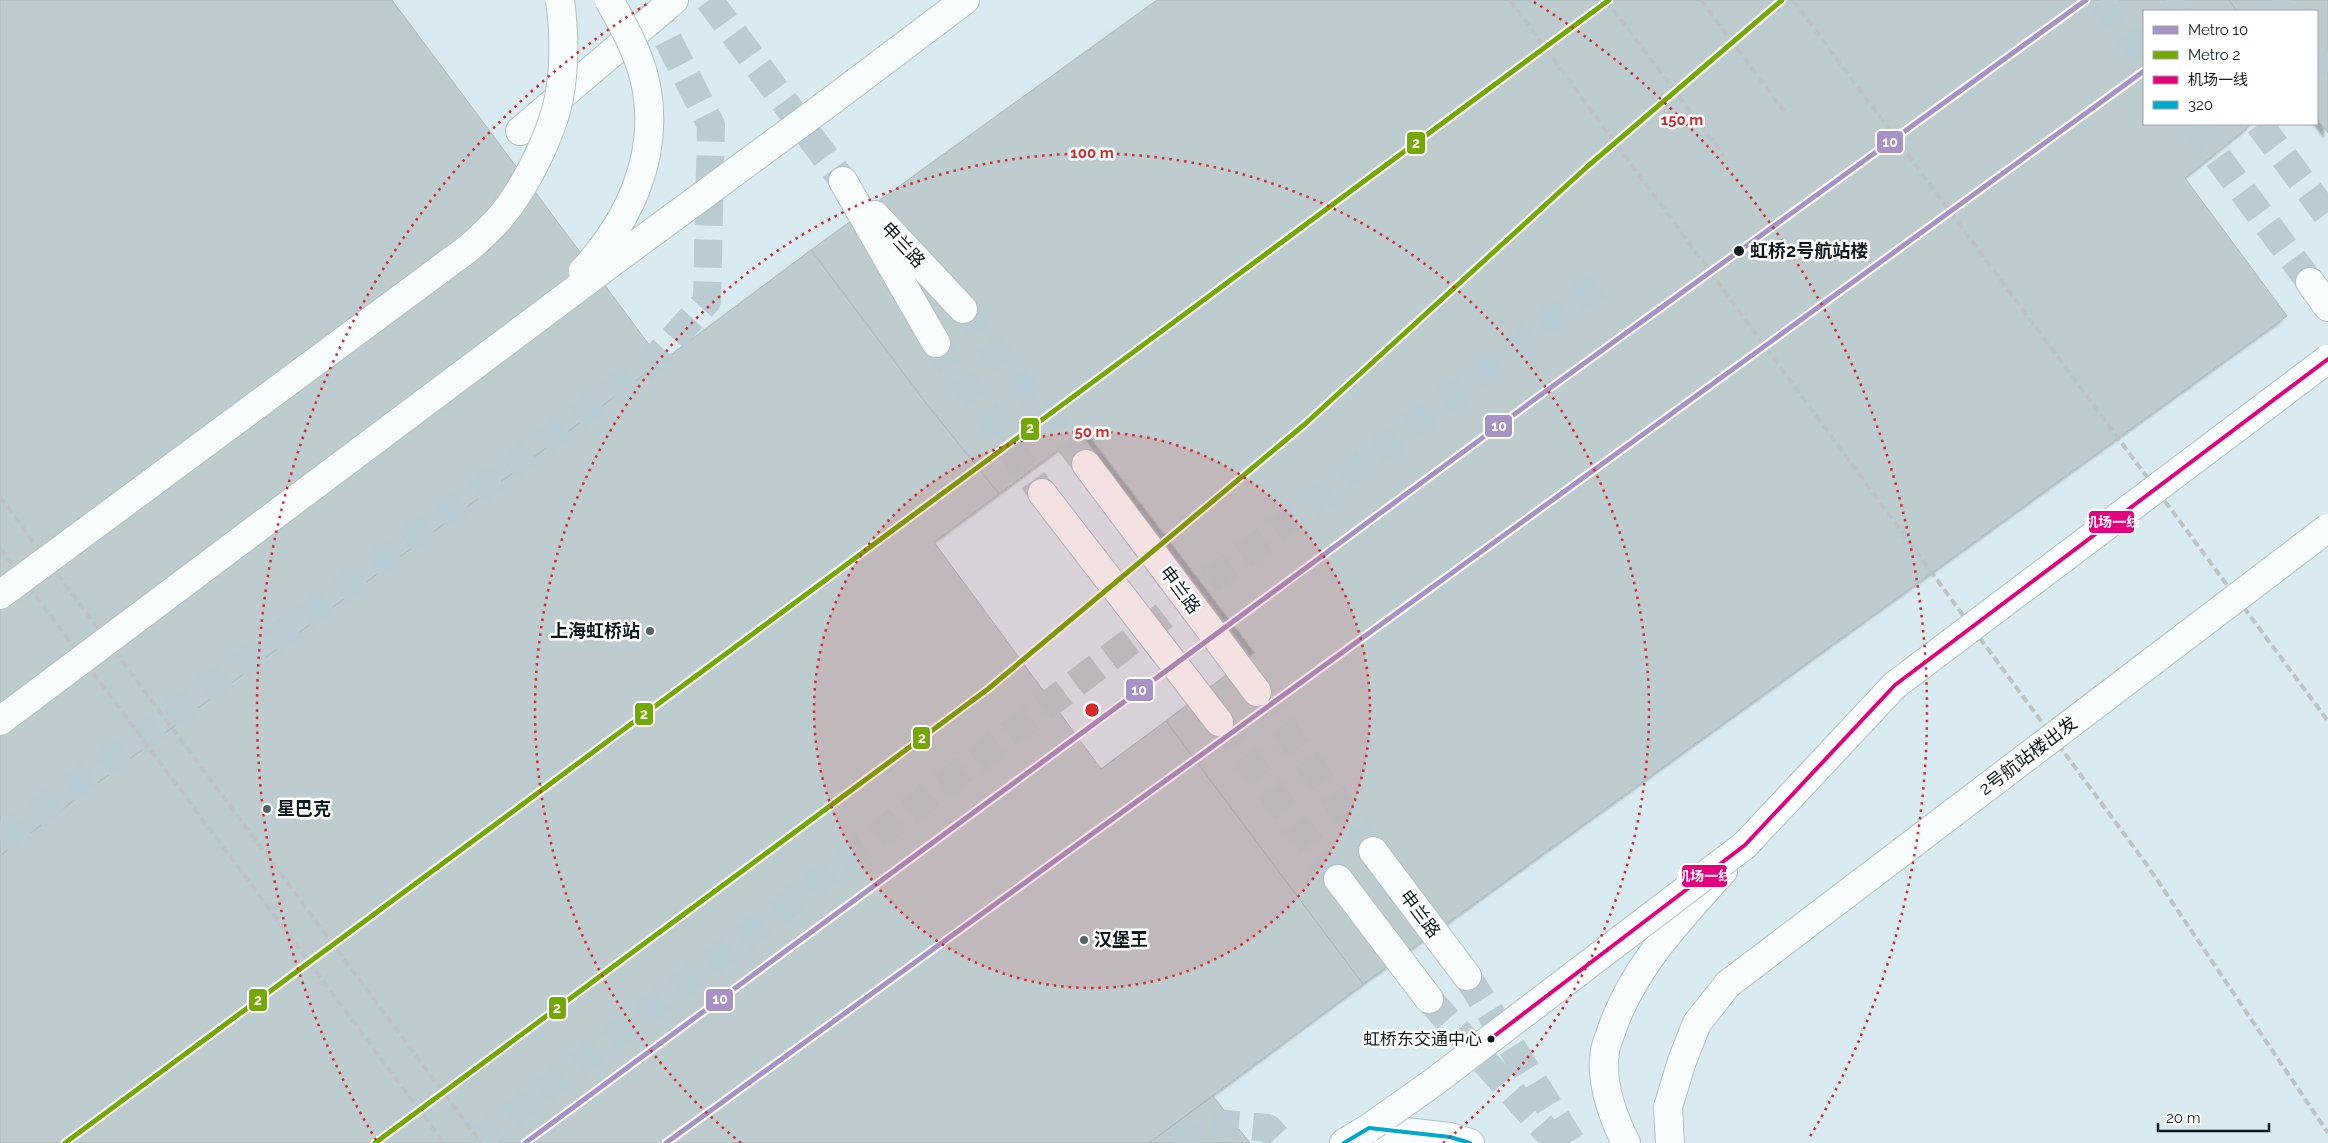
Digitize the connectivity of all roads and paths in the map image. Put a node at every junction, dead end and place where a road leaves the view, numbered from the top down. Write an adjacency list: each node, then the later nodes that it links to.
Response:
1 (560, 0): 15 (main road, bridge)
2 (609, 0): 9 (main road, bridge)
3 (674, 0): 5 (main road)
4 (965, 0): 9 (main road, bridge)
5 (520, 131)
6 (2310, 282): 7 (main road)
7 (2328, 307)
8 (963, 309): 10 (main road, 申兰路)
9 (546, 311): 17 (main road, bridge)
10 (936, 343)
11 (2328, 359): 19 (main road, bridge)
12 (1086, 464): 16 (main road, 申兰路)
13 (1042, 493): 18 (main road)
14 (2328, 528): 28 (main road, 2号航站楼出发, bridge)
15 (0, 595)
16 (1257, 692)
17 (0, 720)
18 (1219, 722)
19 (1745, 845): 24 (main road, bridge); 27 (main road, bridge)
20 (1373, 851): 22 (main road, 申兰路)
21 (1338, 879): 23 (main road)
22 (1468, 976)
23 (1429, 999)
24 (1369, 1128): 25 (main road); 26 (main road)
25 (1344, 1143)
26 (1470, 1143)
27 (1626, 1143)
28 (1670, 1143)

